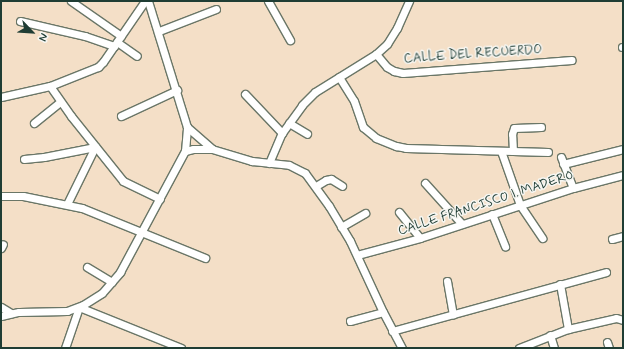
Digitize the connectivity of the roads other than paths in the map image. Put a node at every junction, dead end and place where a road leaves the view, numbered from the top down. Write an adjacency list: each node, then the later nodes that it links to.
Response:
1 (71, 1): 10 (street)
2 (145, 1): 10 (street)
3 (148, 1): 8 (street)
4 (268, 1): 9 (street)
5 (409, 1): 11 (street)
6 (216, 9): 8 (street)
7 (20, 21): 10 (street)
8 (159, 31): 16 (street)
9 (290, 40)
10 (118, 41): 12 (street); 15 (street)
11 (376, 54): 13 (street, CALLE DEL RECUERDO); 14 (street)
12 (137, 56)
13 (572, 60)
14 (339, 76): 22 (street); 31 (street)
15 (50, 86): 18 (street); 19 (street)
16 (177, 90): 20 (street); 23 (street)
17 (245, 94): 25 (street)
18 (1, 97)
19 (60, 102): 21 (street); 27 (street)
20 (121, 116)
21 (34, 123)
22 (289, 123): 25 (street); 26 (street)
23 (188, 127): 29 (street); 30 (street)
24 (541, 127): 32 (street)
25 (282, 133): 36 (street)
26 (307, 134)
27 (95, 147): 35 (street); 44 (street); 45 (street)
28 (623, 149): 37 (street)
29 (212, 150): 30 (street); 36 (street)
30 (184, 151): 44 (street)
31 (501, 151): 32 (street); 46 (street)
32 (513, 151): 33 (street)
33 (548, 152)
34 (561, 156): 37 (street)
35 (24, 159)
36 (268, 163): 40 (street)
37 (563, 164): 42 (street)
38 (622, 178): 42 (street, CALLE FRANCISCO I. MADERO)
39 (425, 183): 50 (street)
40 (316, 186): 41 (street); 51 (street)
41 (342, 186)
42 (573, 188): 46 (street, CALLE FRANCISCO I. MADERO)
43 (1, 196): 45 (street)
44 (160, 199): 52 (street)
45 (68, 204): 52 (street)
46 (520, 205): 49 (street, CALLE FRANCISCO I. MADERO); 55 (street)
47 (399, 212): 54 (street)
48 (365, 213): 51 (street)
49 (492, 214): 50 (street, CALLE FRANCISCO I. MADERO); 57 (street)
50 (462, 224): 54 (street, CALLE FRANCISCO I. MADERO)
51 (341, 227): 58 (street)
52 (142, 234): 59 (street); 63 (street)
53 (623, 236): 56 (street)
54 (420, 238): 58 (street, CALLE FRANCISCO I. MADERO)
55 (542, 238)
56 (612, 239)
57 (505, 247)
58 (356, 255): 67 (street)
59 (205, 258)
60 (87, 267): 63 (street)
61 (606, 272): 64 (street)
62 (447, 281): 69 (street)
63 (112, 282): 66 (street)
64 (560, 284): 69 (street); 73 (street)
65 (1, 307): 68 (street)
66 (79, 307): 68 (street); 76 (street); 78 (street)
67 (383, 312): 72 (street); 74 (street)
68 (11, 313): 70 (street)
69 (453, 314): 74 (street)
70 (1, 316)
71 (621, 319): 73 (street)
72 (350, 321)
73 (568, 329): 75 (street)
74 (392, 331): 79 (street)
75 (550, 336): 80 (street); 81 (street)
76 (66, 346): 77 (street)
77 (74, 348)
78 (181, 348)
79 (402, 348)
80 (519, 348)
81 (554, 348)

